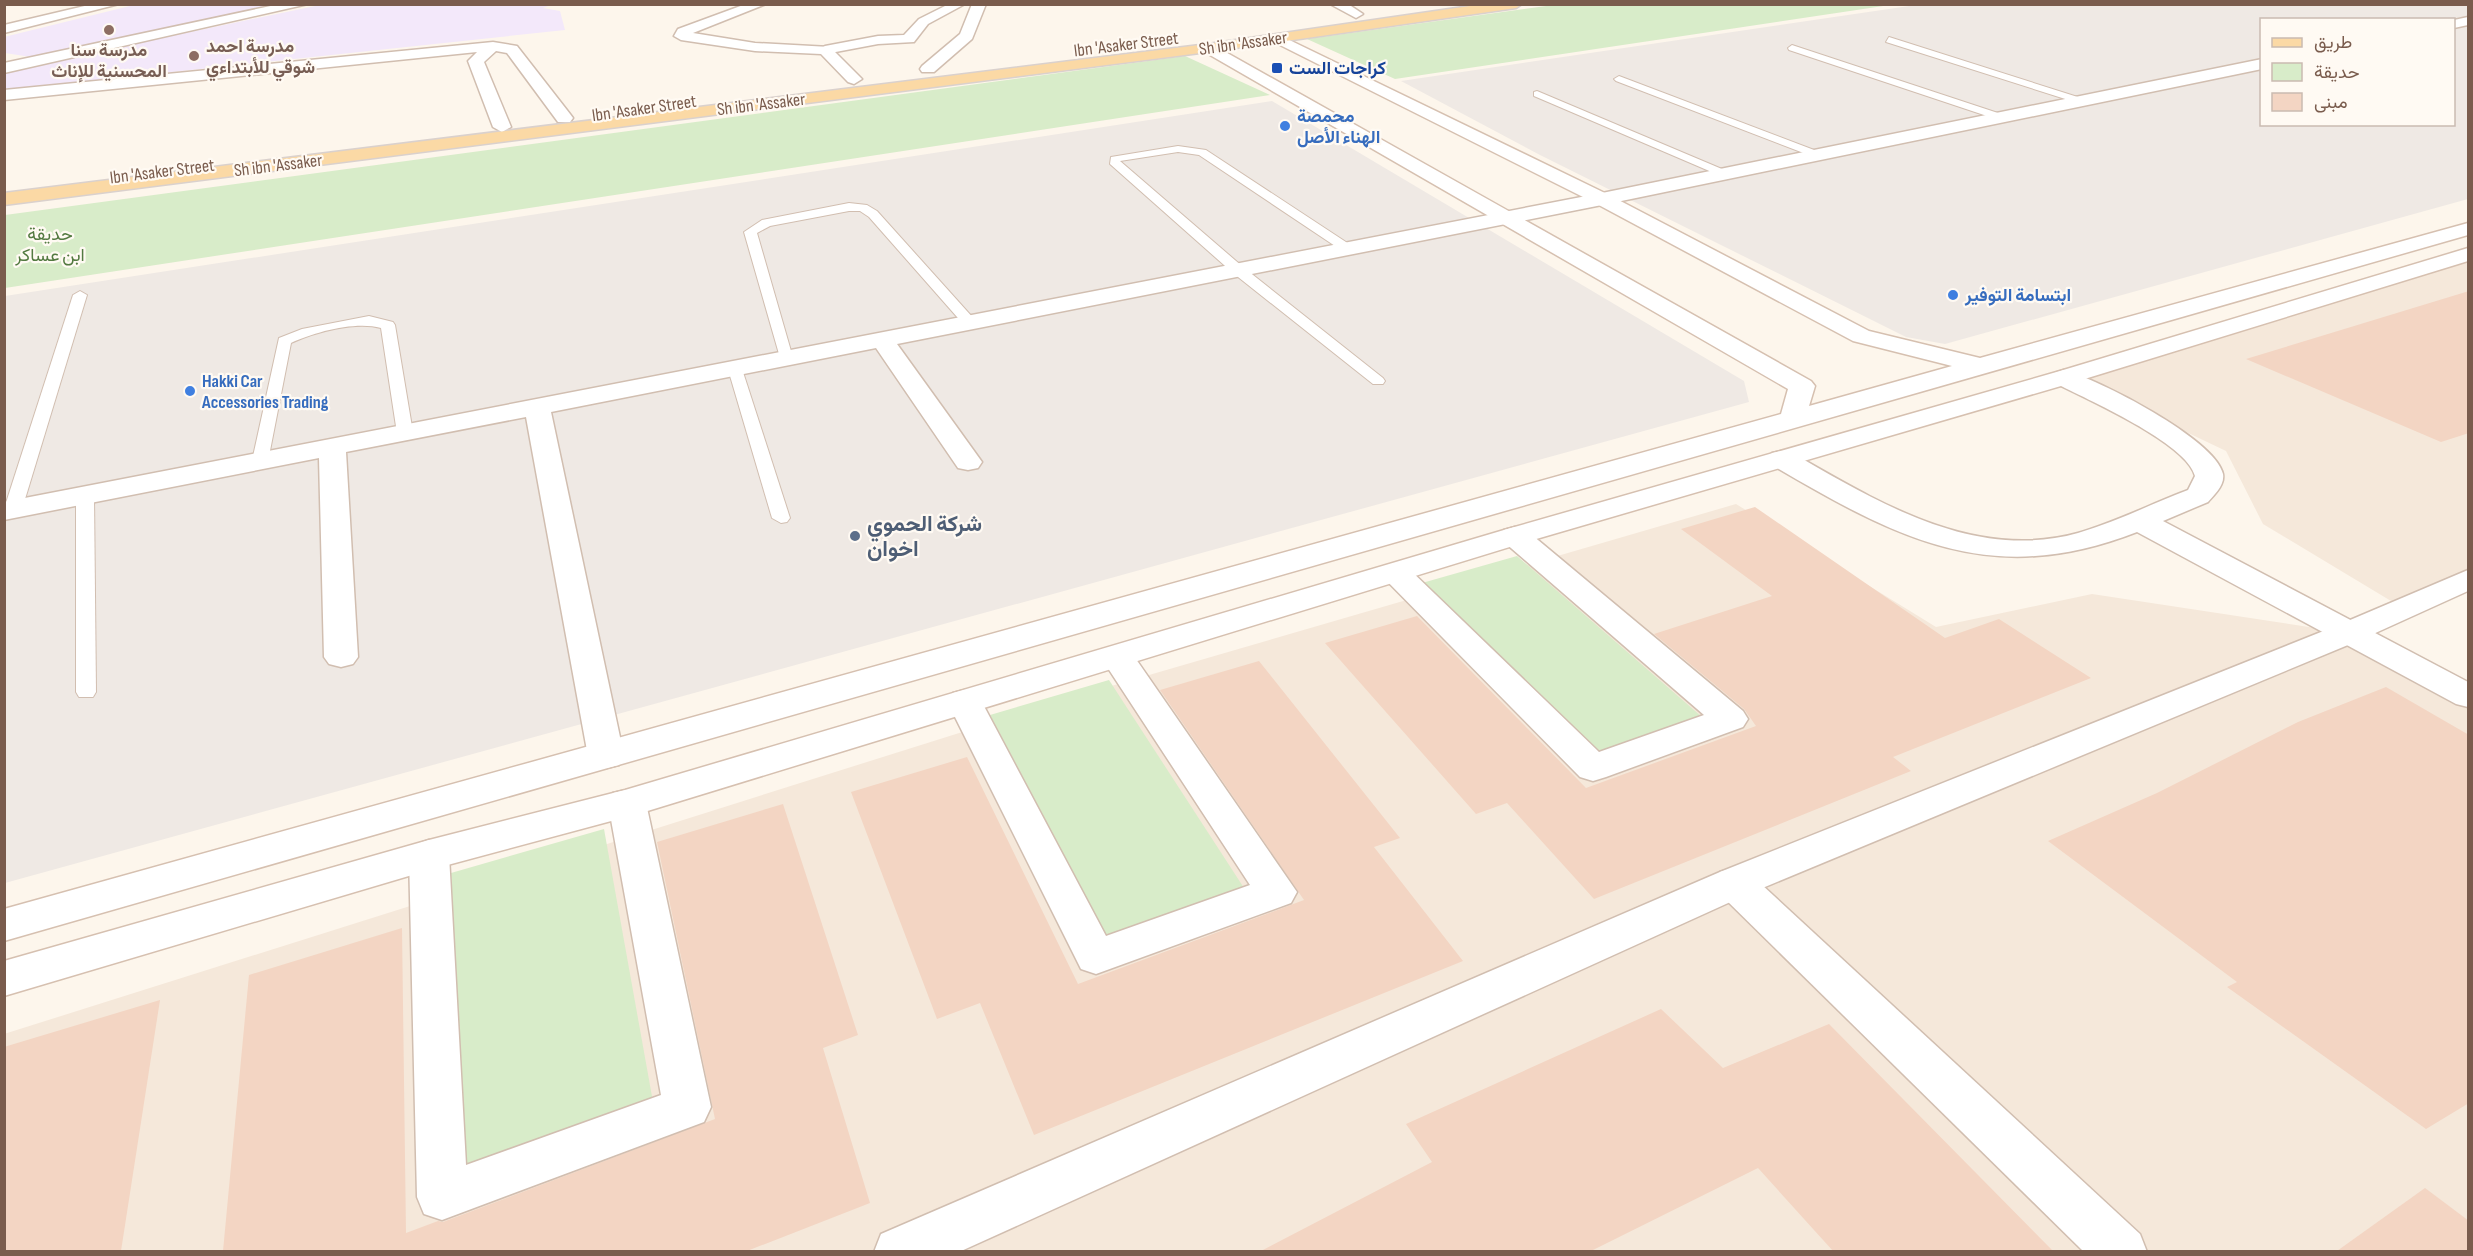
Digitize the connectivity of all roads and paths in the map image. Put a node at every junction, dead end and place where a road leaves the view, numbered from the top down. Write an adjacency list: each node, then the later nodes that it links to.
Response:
1 (112, 4): 10 (street)
2 (302, 4): 18 (street)
3 (760, 4): 16 (street)
4 (959, 4): 16 (street)
5 (979, 4): 19 (street)
6 (1336, 4): 9 (street)
7 (1426, 4): 9 (main road, Ibn 'Asaker Street)
8 (1516, 4): 11 (main road, Sh ibn 'Assaker)
9 (1356, 14): 19 (main road, Ibn 'Asaker Street)
10 (4, 29)
11 (1279, 39): 14 (main road, Sh ibn 'Assaker); 32 (street)
12 (1889, 40): 24 (lane)
13 (493, 46): 23 (street); 26 (street); 27 (street)
14 (1208, 48): 31 (main road, Sh ibn 'Assaker); 33 (street)
15 (1792, 48): 25 (lane)
16 (825, 50): 20 (street)
17 (2260, 63): 24 (street)
18 (4, 68)
19 (928, 69): 20 (main road, Ibn 'Asaker Street)
20 (854, 79): 26 (main road, Ibn 'Asaker Street)
21 (1619, 79): 28 (lane)
22 (1537, 94): 29 (lane)
23 (4, 95)
24 (2081, 101): 25 (street)
25 (2000, 117): 28 (street)
26 (564, 118): 27 (main road, Ibn 'Asaker Street)
27 (502, 127): 30 (main road, Ibn 'Asaker Street)
28 (1818, 155): 29 (street)
29 (1725, 174): 32 (street)
30 (4, 191)
31 (4, 199)
32 (1602, 199): 33 (street); 42 (street)
33 (1507, 218): 35 (street); 47 (street)
34 (2469, 229): 42 (street)
35 (1348, 249): 37 (street); 37 (lane)
36 (2469, 254): 44 (street)
37 (1238, 270): 39 (street); 45 (lane)
38 (80, 295): 54 (lane)
39 (970, 323): 40 (street); 41 (lane)
40 (882, 340): 41 (street); 52 (street)
41 (786, 358): 43 (street)
42 (1982, 366): 47 (street)
43 (735, 369): 46 (street); 55 (lane)
44 (2064, 378): 50 (street); 56 (street)
45 (1378, 381)
46 (537, 407): 48 (street); 66 (street)
47 (1792, 421): 66 (street)
48 (405, 433): 49 (street); 51 (lane)
49 (332, 447): 51 (street); 62 (street)
50 (1782, 459): 56 (street); 57 (street)
51 (260, 461): 53 (street)
52 (968, 462)
53 (85, 495): 54 (street); 63 (lane)
54 (9, 510)
55 (781, 518)
56 (2138, 520): 60 (street)
57 (1515, 536): 58 (street); 58 (street)
58 (1396, 574): 61 (street)
59 (2469, 579): 60 (street)
60 (2348, 633): 64 (street); 69 (street)
61 (1117, 656): 65 (street); 65 (street)
62 (340, 657)
63 (86, 692)
64 (2469, 696)
65 (965, 701): 67 (street)
66 (606, 756): 70 (street)
67 (627, 803): 68 (street); 68 (street)
68 (429, 855): 71 (street)
69 (1734, 883): 72 (street); 73 (street)
70 (4, 925)
71 (4, 979)
72 (900, 1251)
73 (2121, 1251)

